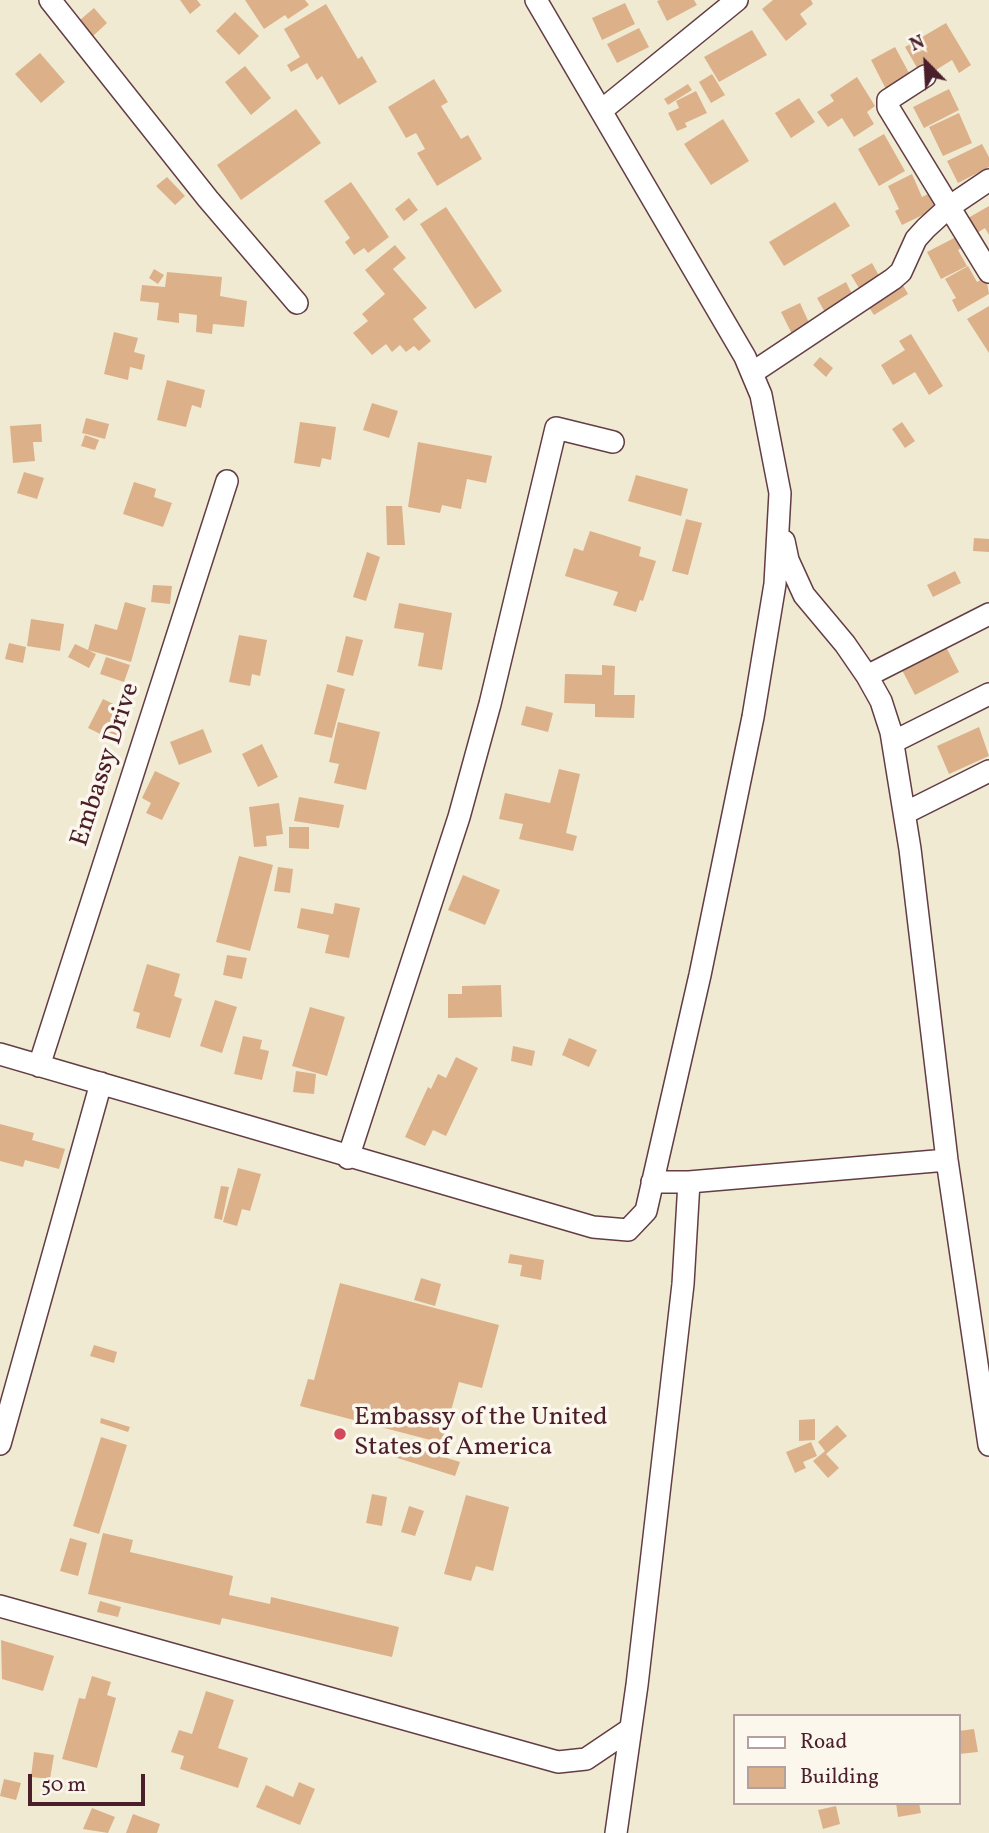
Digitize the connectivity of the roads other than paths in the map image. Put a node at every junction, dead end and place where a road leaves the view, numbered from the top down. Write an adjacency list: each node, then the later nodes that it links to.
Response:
1 (50, 0): 9 (street)
2 (536, 0): 5 (street)
3 (737, 0): 5 (street)
4 (925, 76): 7 (street)
5 (602, 110): 10 (street)
6 (989, 180): 7 (street)
7 (949, 207): 8 (street); 10 (street)
8 (989, 272)
9 (297, 303)
10 (752, 373): 13 (street)
11 (613, 442): 25 (street)
12 (227, 481): 23 (street, Embassy Drive)
13 (780, 521): 14 (street); 16 (street)
14 (810, 604): 16 (street); 17 (street)
15 (989, 614): 17 (street)
16 (770, 615): 27 (street)
17 (867, 676): 19 (street)
18 (989, 694): 19 (street)
19 (893, 743): 21 (street)
20 (989, 771): 21 (street)
21 (905, 813): 26 (street)
22 (0, 1054): 23 (street)
23 (39, 1066): 24 (street)
24 (100, 1083): 25 (street); 29 (street)
25 (348, 1158): 27 (street)
26 (947, 1160): 28 (street); 31 (street)
27 (652, 1182): 28 (street)
28 (689, 1182): 33 (street)
29 (6, 1400): 30 (street)
30 (0, 1444)
31 (989, 1445)
32 (0, 1605): 33 (street)
33 (629, 1730): 34 (street)
34 (616, 1833)

